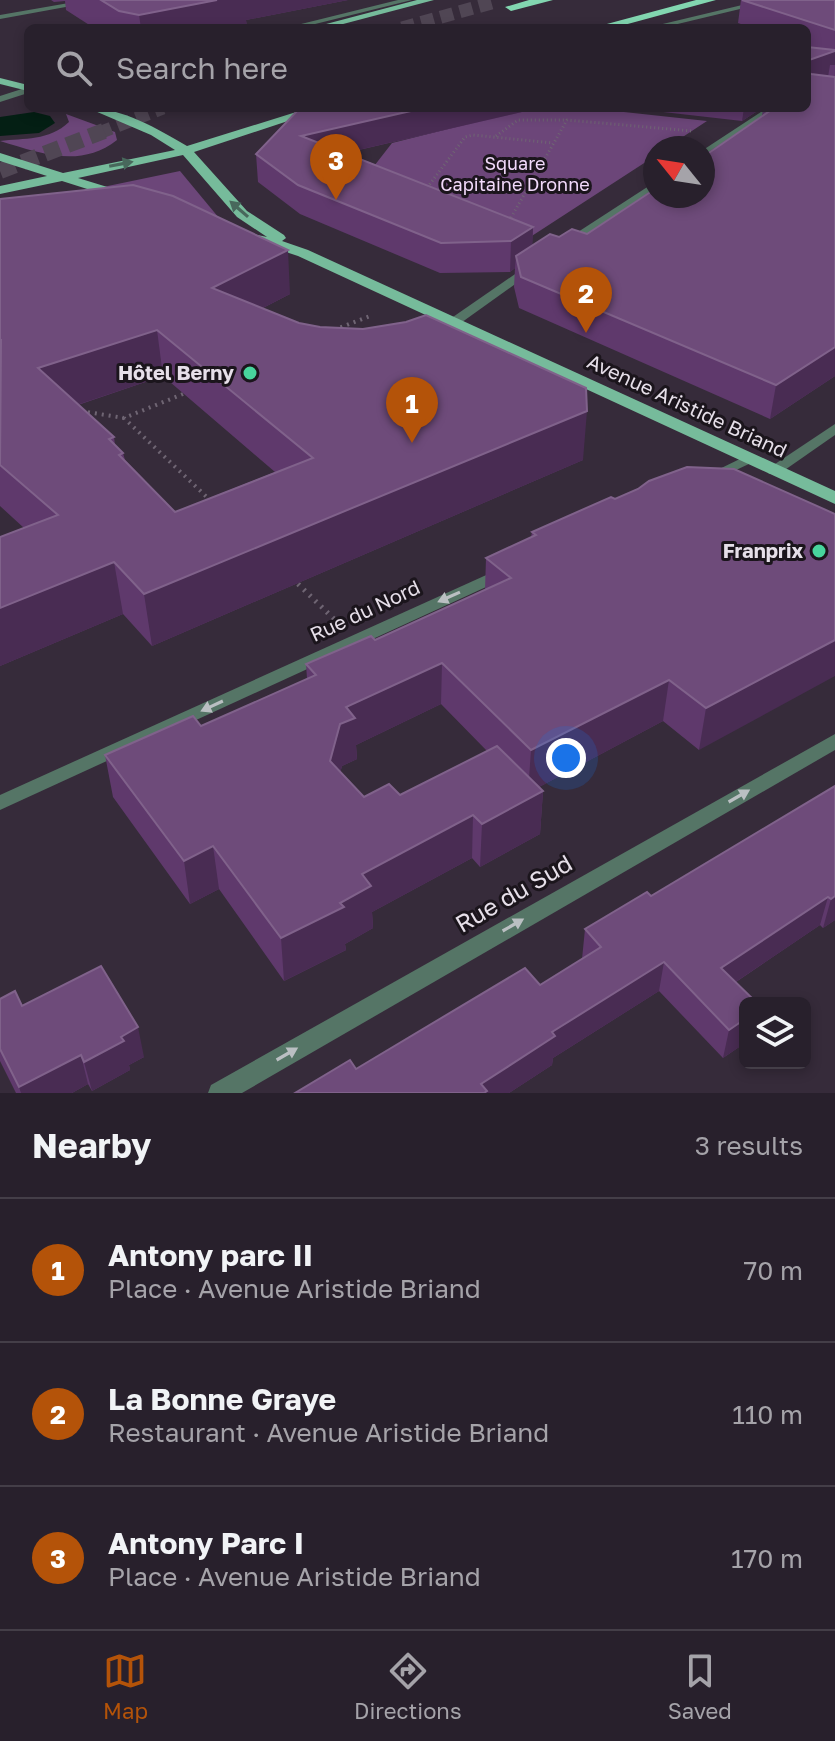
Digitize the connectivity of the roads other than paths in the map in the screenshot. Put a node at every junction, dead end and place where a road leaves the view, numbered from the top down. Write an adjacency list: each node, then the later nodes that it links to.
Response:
1 (100, 0): 8 (street)
2 (408, 0): 9 (street)
3 (429, 0): 10 (main road)
4 (547, 0): 7 (highway)
5 (710, 0): 11 (highway)
6 (773, 0): 12 (street)
7 (511, 7)
8 (0, 17)
9 (306, 24)
10 (332, 24)
11 (614, 24)
12 (668, 24)
13 (0, 81): 14 (main road)
14 (24, 88)
15 (24, 90): 16 (main road)
16 (0, 97)
17 (104, 112): 21 (main road, Avenue Aristide Briand)
18 (310, 112): 21 (main road)
19 (767, 112): 20 (street)
20 (715, 146)
21 (186, 151): 23 (main road, one-way to 21); 29 (main road, Avenue Aristide Briand, one-way to 21)
22 (0, 157): 23 (main road)
23 (55, 176): 24 (main road); 26 (main road)
24 (0, 190)
25 (643, 193): 28 (street)
26 (139, 200)
27 (234, 230): 29 (main road, Avenue Aristide Briand)
28 (556, 250)
29 (303, 253): 31 (main road, Avenue Aristide Briand)
30 (543, 258): 31 (street)
31 (454, 322): 33 (main road, Avenue Aristide Briand)
32 (835, 428): 34 (street)
33 (748, 459): 34 (main road, Avenue Aristide Briand); 35 (street)
34 (774, 471): 36 (main road, Avenue Aristide Briand)
35 (699, 482)
36 (835, 498)
37 (521, 564): 39 (street, Rue du Nord, one-way to 39)
38 (835, 741): 40 (street, Rue du Sud, one-way to 38)
39 (0, 803)
40 (220, 1093)

